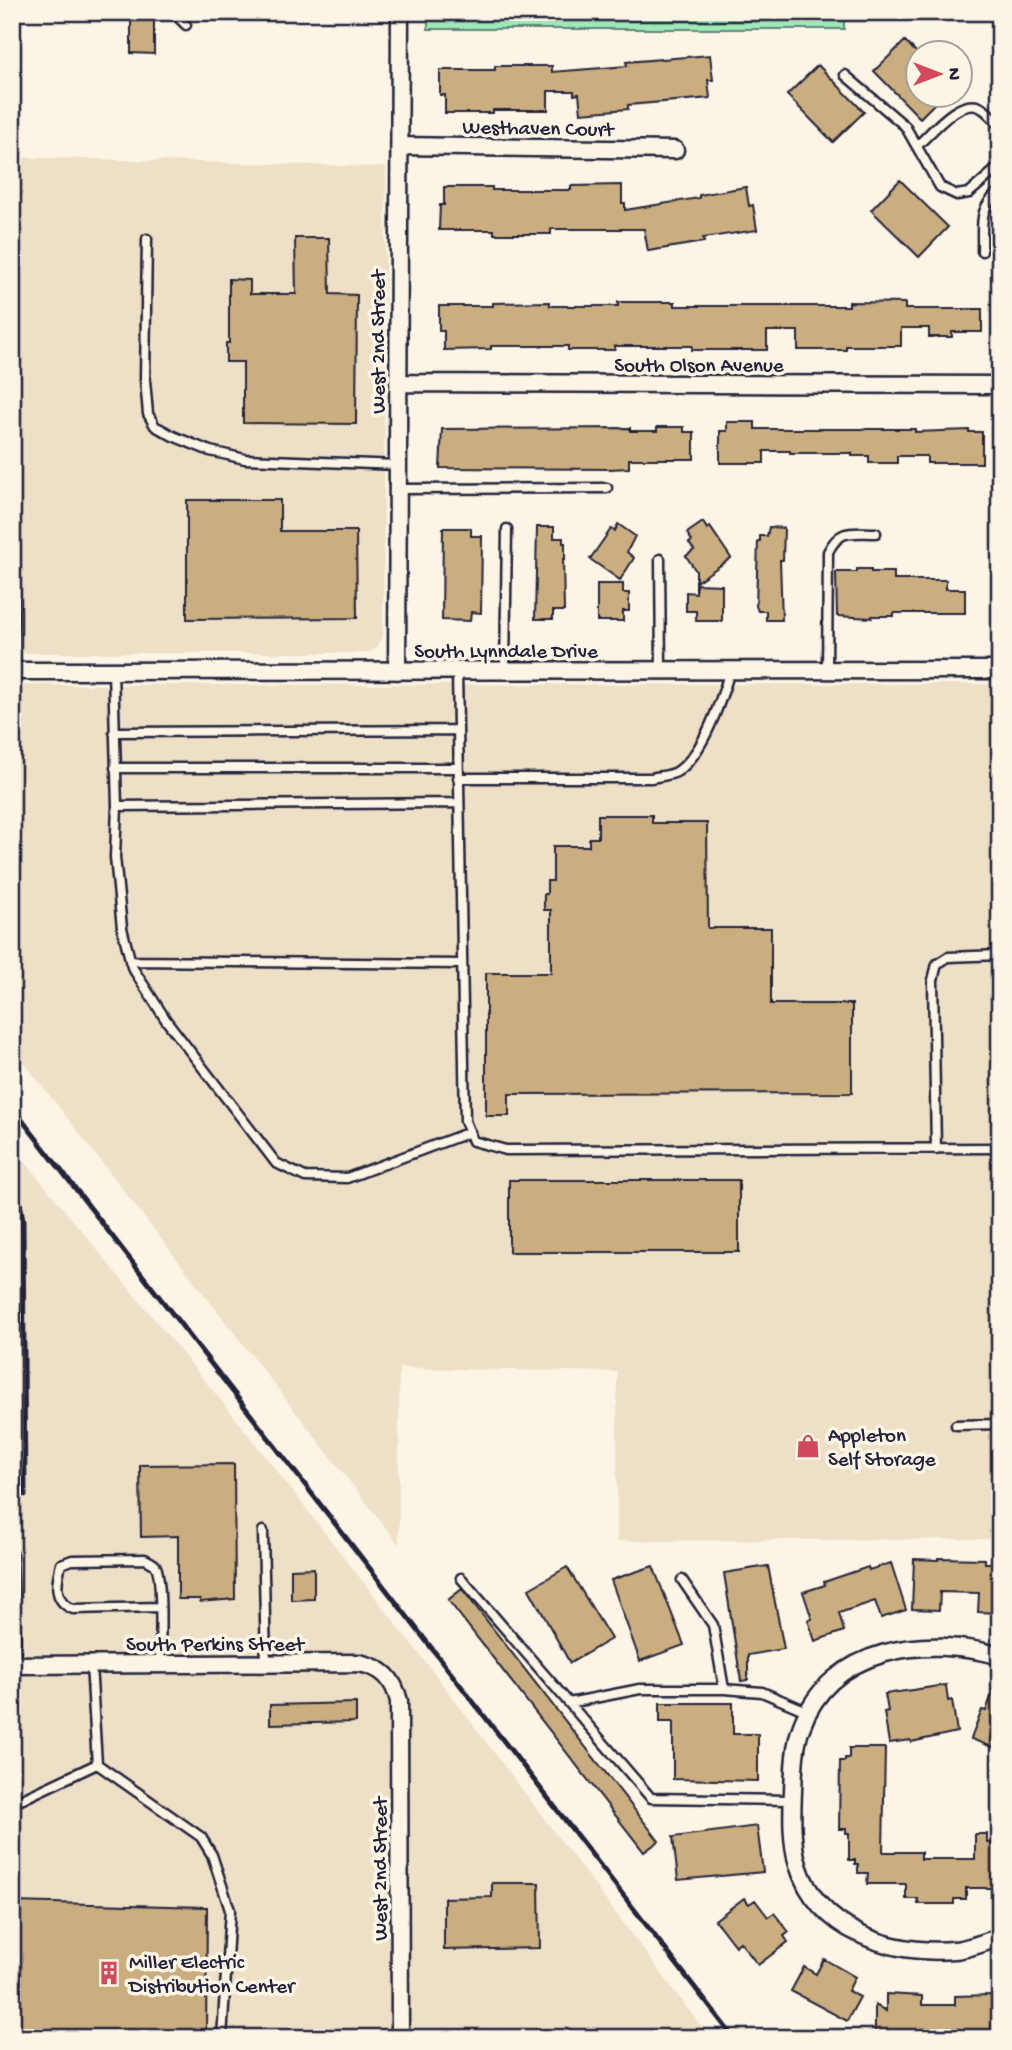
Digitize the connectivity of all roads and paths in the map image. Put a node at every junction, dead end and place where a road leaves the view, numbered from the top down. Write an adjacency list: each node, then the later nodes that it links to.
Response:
1 (173, 12): 3 (lane)
2 (400, 12): 7 (street, West 2nd Street)
3 (186, 25)
4 (845, 75): 6 (lane)
5 (1000, 125): 6 (lane)
6 (918, 145): 9 (lane)
7 (400, 146): 8 (street, Westhaven Court); 13 (street, West 2nd Street)
8 (675, 150)
9 (1000, 166)
10 (1000, 191): 12 (lane)
11 (147, 239): 15 (lane)
12 (982, 251)
13 (398, 383): 14 (street, South Olson Avenue); 15 (street, West 2nd Street)
14 (1000, 385)
15 (398, 465): 17 (street, West 2nd Street)
16 (607, 488): 17 (lane)
17 (398, 489): 25 (street, West 2nd Street)
18 (507, 529): 27 (lane)
19 (12, 532): 23 (lane)
20 (876, 533): 30 (lane)
21 (660, 559): 28 (lane)
22 (1000, 670): 30 (street, South Lynndale Drive)
23 (13, 671): 24 (street, South Lynndale Drive)
24 (113, 671): 25 (street, South Lynndale Drive); 32 (lane)
25 (397, 671): 26 (street, South Lynndale Drive)
26 (457, 671): 27 (street, South Lynndale Drive); 31 (lane)
27 (505, 671): 28 (street, South Lynndale Drive)
28 (661, 671): 29 (street, South Lynndale Drive)
29 (730, 671): 30 (street, South Lynndale Drive); 35 (lane)
30 (827, 671)
31 (458, 730): 32 (lane); 34 (lane)
32 (114, 732): 33 (lane)
33 (115, 768): 34 (lane); 37 (lane)
34 (458, 768): 35 (lane)
35 (458, 778): 36 (lane)
36 (459, 803): 37 (lane); 40 (lane)
37 (117, 806): 39 (lane)
38 (1000, 956): 43 (lane)
39 (130, 961): 40 (lane); 41 (lane)
40 (461, 964): 41 (lane)
41 (470, 1132): 43 (lane)
42 (1000, 1148): 43 (lane)
43 (936, 1149)
44 (1000, 1424): 45 (lane)
45 (956, 1425)
46 (263, 1531): 52 (lane)
47 (12, 1553): 55 (lane)
48 (461, 1578): 58 (lane)
49 (682, 1580): 56 (lane)
50 (159, 1607): 50 (lane); 54 (lane)
51 (1000, 1656): 59 (street)
52 (265, 1663): 54 (street, South Perkins Street); 57 (street, South Perkins Street)
53 (91, 1664): 54 (street, South Perkins Street); 55 (street, South Perkins Street); 60 (lane)
54 (160, 1664)
55 (14, 1665)
56 (724, 1689): 58 (lane); 59 (lane)
57 (399, 1701): 65 (street, West 2nd Street)
58 (569, 1703): 61 (lane)
59 (809, 1712): 61 (street)
60 (97, 1765): 62 (lane); 64 (lane)
61 (793, 1800): 63 (street)
62 (12, 1804)
63 (1000, 1937)
64 (222, 2038)
65 (400, 2038)

